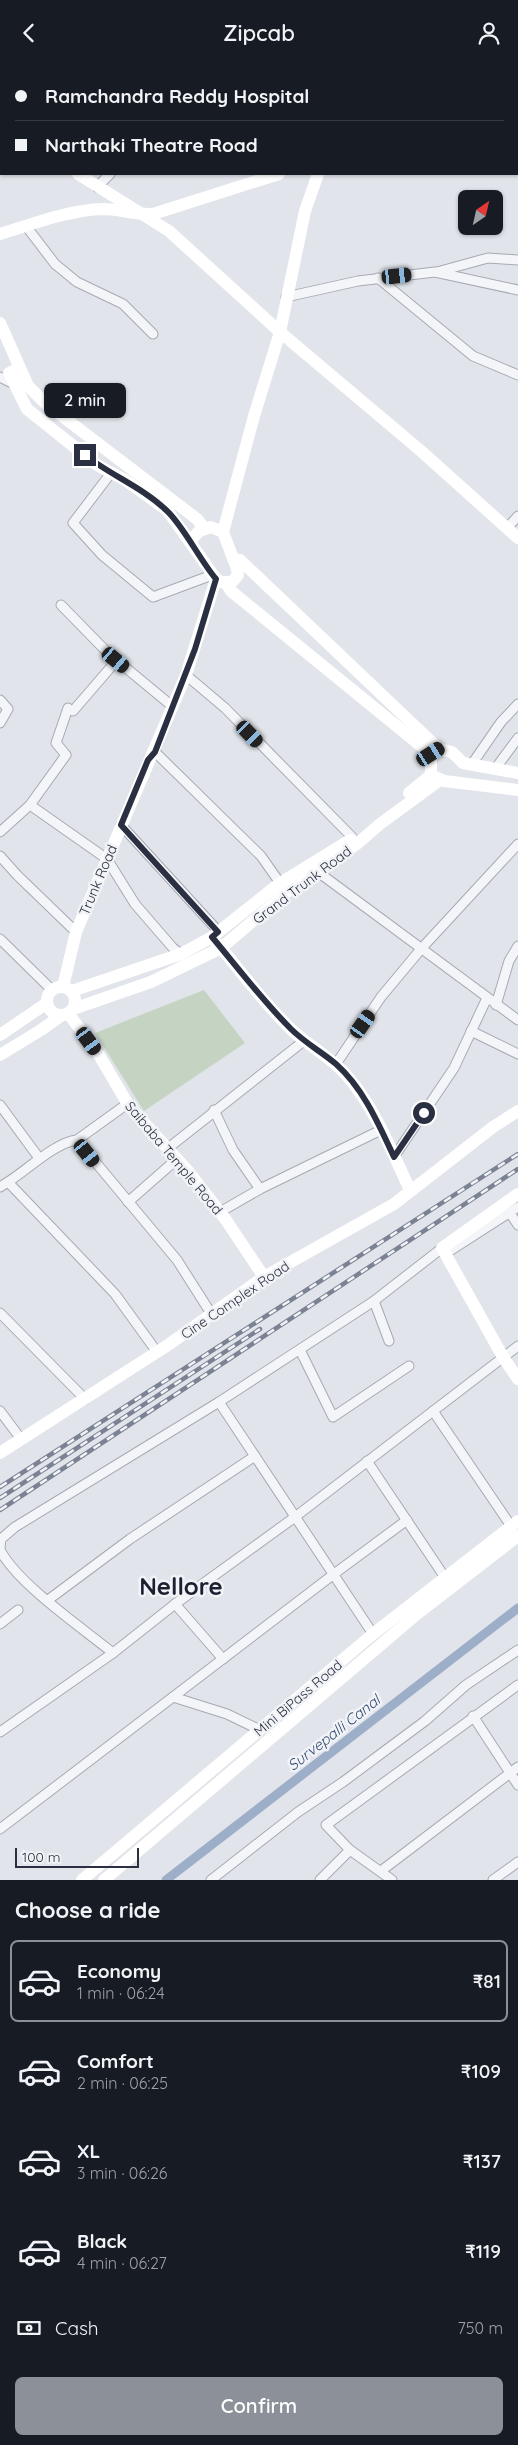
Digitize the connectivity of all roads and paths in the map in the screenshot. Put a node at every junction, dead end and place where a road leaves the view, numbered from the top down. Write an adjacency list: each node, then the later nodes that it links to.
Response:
1 (79, 175): 5 (main road)
2 (109, 175): 5 (street)
3 (276, 175): 6 (main road)
4 (318, 175): 13 (main road)
5 (97, 187): 6 (main road)
6 (142, 215): 7 (main road); 15 (main road)
7 (26, 226): 8 (main road); 16 (street)
8 (0, 234)
9 (518, 260): 10 (street)
10 (434, 272): 11 (street); 12 (street)
11 (378, 278): 13 (street); 18 (street)
12 (518, 290)
13 (286, 297): 15 (main road)
14 (0, 323): 17 (main road)
15 (280, 332): 24 (main road); 25 (main road)
16 (153, 333)
17 (19, 368): 20 (main road); 23 (main road)
18 (517, 373)
19 (0, 377): 20 (street)
20 (14, 384): 21 (main road)
21 (111, 473): 27 (main road); 29 (street)
22 (518, 516): 24 (street)
23 (204, 528): 25 (main road); 27 (main road)
24 (507, 528): 26 (main road)
25 (222, 532): 28 (main road)
26 (518, 538)
27 (190, 543): 29 (main road)
28 (233, 559): 29 (main road, Trunk Road); 38 (main road)
29 (218, 579): 32 (main road, Trunk Road); 38 (main road)
30 (61, 605): 31 (street)
31 (116, 660): 35 (street); 45 (street)
32 (186, 675): 35 (main road, Trunk Road); 48 (street)
33 (0, 700): 36 (street)
34 (518, 704): 40 (street)
35 (172, 706): 39 (main road, Trunk Road)
36 (0, 723)
37 (518, 738): 41 (street)
38 (435, 751): 40 (main road); 43 (main road)
39 (155, 752): 46 (main road, Trunk Road); 53 (street)
40 (468, 763): 41 (main road); 43 (main road)
41 (495, 769): 42 (main road)
42 (518, 773)
43 (440, 778): 44 (main road); 48 (main road); 52 (main road, Grand Trunk Road)
44 (518, 790)
45 (30, 805): 47 (street); 51 (street)
46 (121, 825): 51 (main road, Trunk Road); 55 (street)
47 (0, 832)
48 (353, 838): 53 (main road)
49 (518, 844): 59 (street)
50 (0, 856): 54 (street)
51 (107, 859): 54 (main road, Trunk Road); 60 (street)
52 (318, 872): 58 (main road, Grand Trunk Road); 59 (street)
53 (280, 883): 55 (main road)
54 (76, 932): 61 (main road, Trunk Road)
55 (215, 935): 58 (main road); 60 (main road)
56 (0, 939): 61 (street)
57 (518, 945): 64 (street)
58 (221, 948): 65 (main road, Grand Trunk Road); 69 (main road)
59 (421, 949): 62 (street); 72 (street)
60 (181, 953): 61 (main road)
61 (62, 989): 63 (main road); 65 (main road)
62 (487, 999): 64 (street); 67 (street)
63 (47, 1003): 65 (main road); 68 (main road)
64 (496, 1005): 66 (street)
65 (68, 1012): 71 (main road, Grand Trunk Road); 73 (main road, Saibaba Temple Road)
66 (518, 1020)
67 (471, 1031): 70 (street); 82 (street)
68 (0, 1035)
69 (305, 1040): 72 (main road); 75 (street)
70 (518, 1054)
71 (0, 1055)
72 (336, 1064): 79 (main road)
73 (127, 1104): 80 (street); 81 (main road, Saibaba Temple Road)
74 (0, 1105): 83 (street)
75 (214, 1110): 81 (street); 87 (street)
76 (518, 1111): 78 (main road, Cine Complex Road)
77 (518, 1122): 78 (main road)
78 (493, 1127): 88 (main road, Cine Complex Road)
79 (381, 1130): 82 (main road); 87 (street)
80 (77, 1140): 83 (street); 90 (street)
81 (167, 1149): 84 (main road, Saibaba Temple Road)
82 (394, 1157): 88 (main road)
83 (39, 1158): 85 (street)
84 (177, 1159): 90 (street); 92 (main road, Saibaba Temple Road)
85 (8, 1182): 86 (street); 103 (street)
86 (0, 1187)
87 (260, 1189): 92 (street)
88 (410, 1190): 96 (main road, Cine Complex Road)
89 (518, 1194): 95 (main road)
90 (128, 1202): 99 (street)
91 (518, 1207): 93 (street)
92 (220, 1212): 96 (main road, Saibaba Temple Road)
93 (510, 1213): 94 (street); 95 (street)
94 (518, 1225)
95 (444, 1251): 97 (street); 104 (main road)
96 (264, 1277): 99 (main road, Cine Complex Road)
97 (374, 1301): 100 (street); 102 (street)
98 (0, 1313): 107 (street)
99 (212, 1315): 103 (main road, Cine Complex Road)
100 (389, 1341)
101 (518, 1346): 104 (street)
102 (300, 1350): 105 (street); 108 (street)
103 (157, 1351): 107 (main road, Cine Complex Road)
104 (503, 1357): 106 (main road); 110 (street)
105 (409, 1366)
106 (518, 1379)
107 (85, 1399): 111 (main road, Cine Complex Road)
108 (219, 1402): 113 (street); 118 (street)
109 (0, 1411): 111 (street)
110 (433, 1411): 114 (street); 117 (street)
111 (20, 1439): 112 (main road, Cine Complex Road)
112 (0, 1453)
113 (255, 1457): 115 (street); 121 (street)
114 (367, 1461): 115 (street); 116 (street)
115 (295, 1517): 119 (street); 122 (street)
116 (407, 1520): 119 (street); 120 (street)
117 (516, 1527): 120 (main road, Mini BiPass Road)
118 (0, 1549): 121 (street)
119 (334, 1574): 125 (street); 128 (street)
120 (448, 1582): 125 (main road, Mini BiPass Road); 142 (main road)
121 (48, 1600): 127 (street)
122 (175, 1604): 127 (street); 128 (street)
123 (18, 1610): 124 (street)
124 (0, 1624)
125 (373, 1634): 132 (main road, Mini BiPass Road)
126 (518, 1651): 143 (street)
127 (113, 1653): 133 (street)
128 (223, 1659): 130 (street)
129 (518, 1685): 131 (street)
130 (173, 1697): 132 (street); 137 (street)
131 (474, 1717): 135 (street); 138 (street)
132 (260, 1730): 141 (main road, Mini BiPass Road)
133 (0, 1732)
134 (518, 1767): 135 (street)
135 (510, 1773): 136 (street); 140 (street)
136 (518, 1785)
137 (0, 1829)
138 (350, 1851): 140 (street); 144 (street)
139 (518, 1861): 146 (street)
140 (381, 1871): 145 (street)
141 (82, 1880)
142 (104, 1880)
143 (211, 1880)
144 (320, 1880)
145 (392, 1880)
146 (494, 1880)

